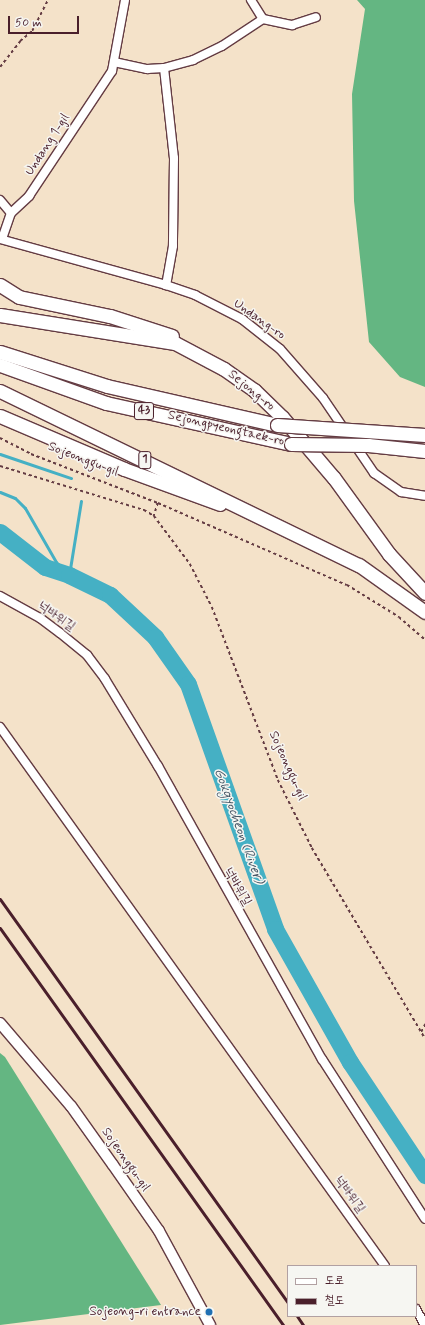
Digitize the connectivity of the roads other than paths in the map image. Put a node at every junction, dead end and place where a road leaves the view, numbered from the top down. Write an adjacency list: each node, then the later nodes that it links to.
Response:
1 (125, 0): 5 (street, Undang 1-gil)
2 (251, 0): 4 (street)
3 (316, 18): 4 (street)
4 (263, 19): 6 (street)
5 (114, 62): 6 (street); 8 (street, Undang 1-gil)
6 (164, 68): 11 (street)
7 (0, 200): 8 (street)
8 (11, 213): 9 (street, Undang 1-gil)
9 (1, 239): 11 (street, Undang-ro)
10 (0, 285): 15 (highway)
11 (166, 285): 20 (street, Undang-ro)
12 (0, 315): 15 (highway, Sejong-ro)
13 (0, 352): 18 (highway, Sejongpyeongtaek-ro / 43, bridge)
14 (0, 365): 19 (highway, Sejongpyeongtaek-ro / 43, bridge)
15 (224, 369): 22 (highway, Sejong-ro)
16 (0, 391): 21 (highway, 1)
17 (0, 416): 21 (highway)
18 (425, 434)
19 (425, 451)
20 (425, 496)
21 (289, 529): 24 (highway, 1)
22 (425, 594)
23 (0, 596): 27 (street, 넉바위길)
24 (425, 612)
25 (0, 727): 28 (street, 넉바위길)
26 (0, 1022): 30 (street, Sojeonggu-gil)
27 (425, 1219)
28 (384, 1265)
29 (417, 1311): 31 (street)
30 (210, 1325)
31 (425, 1325)

